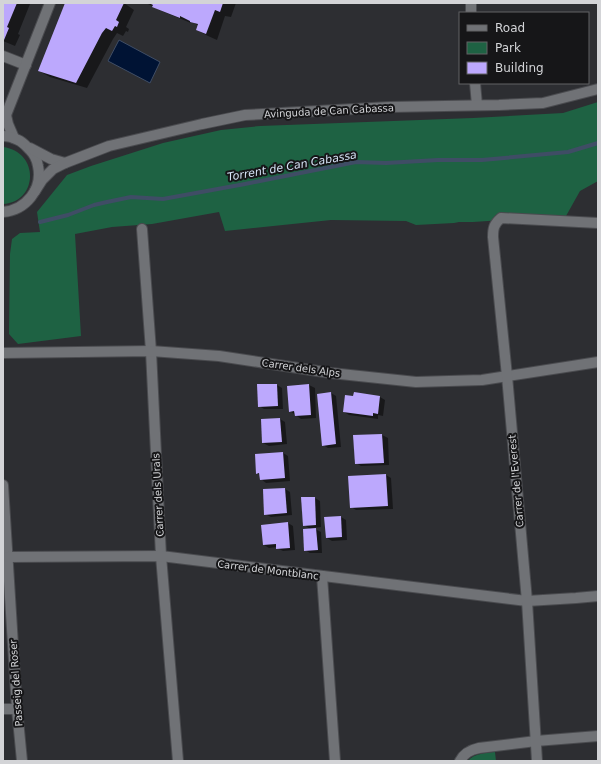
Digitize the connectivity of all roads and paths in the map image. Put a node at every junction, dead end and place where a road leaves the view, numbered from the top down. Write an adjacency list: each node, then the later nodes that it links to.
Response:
1 (50, 3): 3 (street)
2 (3, 56): 3 (street)
3 (26, 65): 7 (street)
4 (475, 84): 6 (street)
5 (598, 88): 6 (street, Avinguda de Can Cabassa)
6 (477, 105): 11 (street, Avinguda de Can Cabassa)
7 (5, 117): 9 (street)
8 (3, 136): 9 (street)
9 (14, 138): 10 (street)
10 (26, 146): 11 (street); 12 (street)
11 (65, 163): 12 (street, Avinguda de Can Cabassa)
12 (35, 191): 13 (street, Avinguda de Can Cabassa)
13 (6, 212): 14 (street)
14 (3, 220)
15 (598, 223): 20 (street, Carrer de l'Everest)
16 (142, 229): 17 (street, Carrer dels Urals)
17 (151, 351): 18 (street, Carrer dels Alps); 20 (street, Carrer dels Alps); 23 (street, Carrer dels Urals)
18 (3, 353)
19 (598, 362): 20 (street, Carrer dels Alps)
20 (507, 376): 27 (street, Carrer de l'Everest)
21 (3, 485): 22 (street, Passeig del Roser)
22 (6, 553): 23 (street, Carrer de Montblanc); 25 (street, Passeig del Roser)
23 (161, 556): 24 (street, Carrer de Montblanc); 33 (street, Carrer dels Urals)
24 (322, 576): 27 (street, Carrer de Montblanc); 34 (street)
25 (6, 590): 29 (street, Passeig del Roser)
26 (598, 596): 27 (street, Carrer de Montblanc)
27 (526, 601): 31 (street, Carrer de l'Everest)
28 (3, 709): 29 (street)
29 (17, 709): 32 (street, Passeig del Roser)
30 (598, 736): 31 (street)
31 (536, 742): 35 (street); 36 (street, Carrer de l'Everest)
32 (22, 761)
33 (178, 761)
34 (335, 761)
35 (460, 761)
36 (537, 761)

